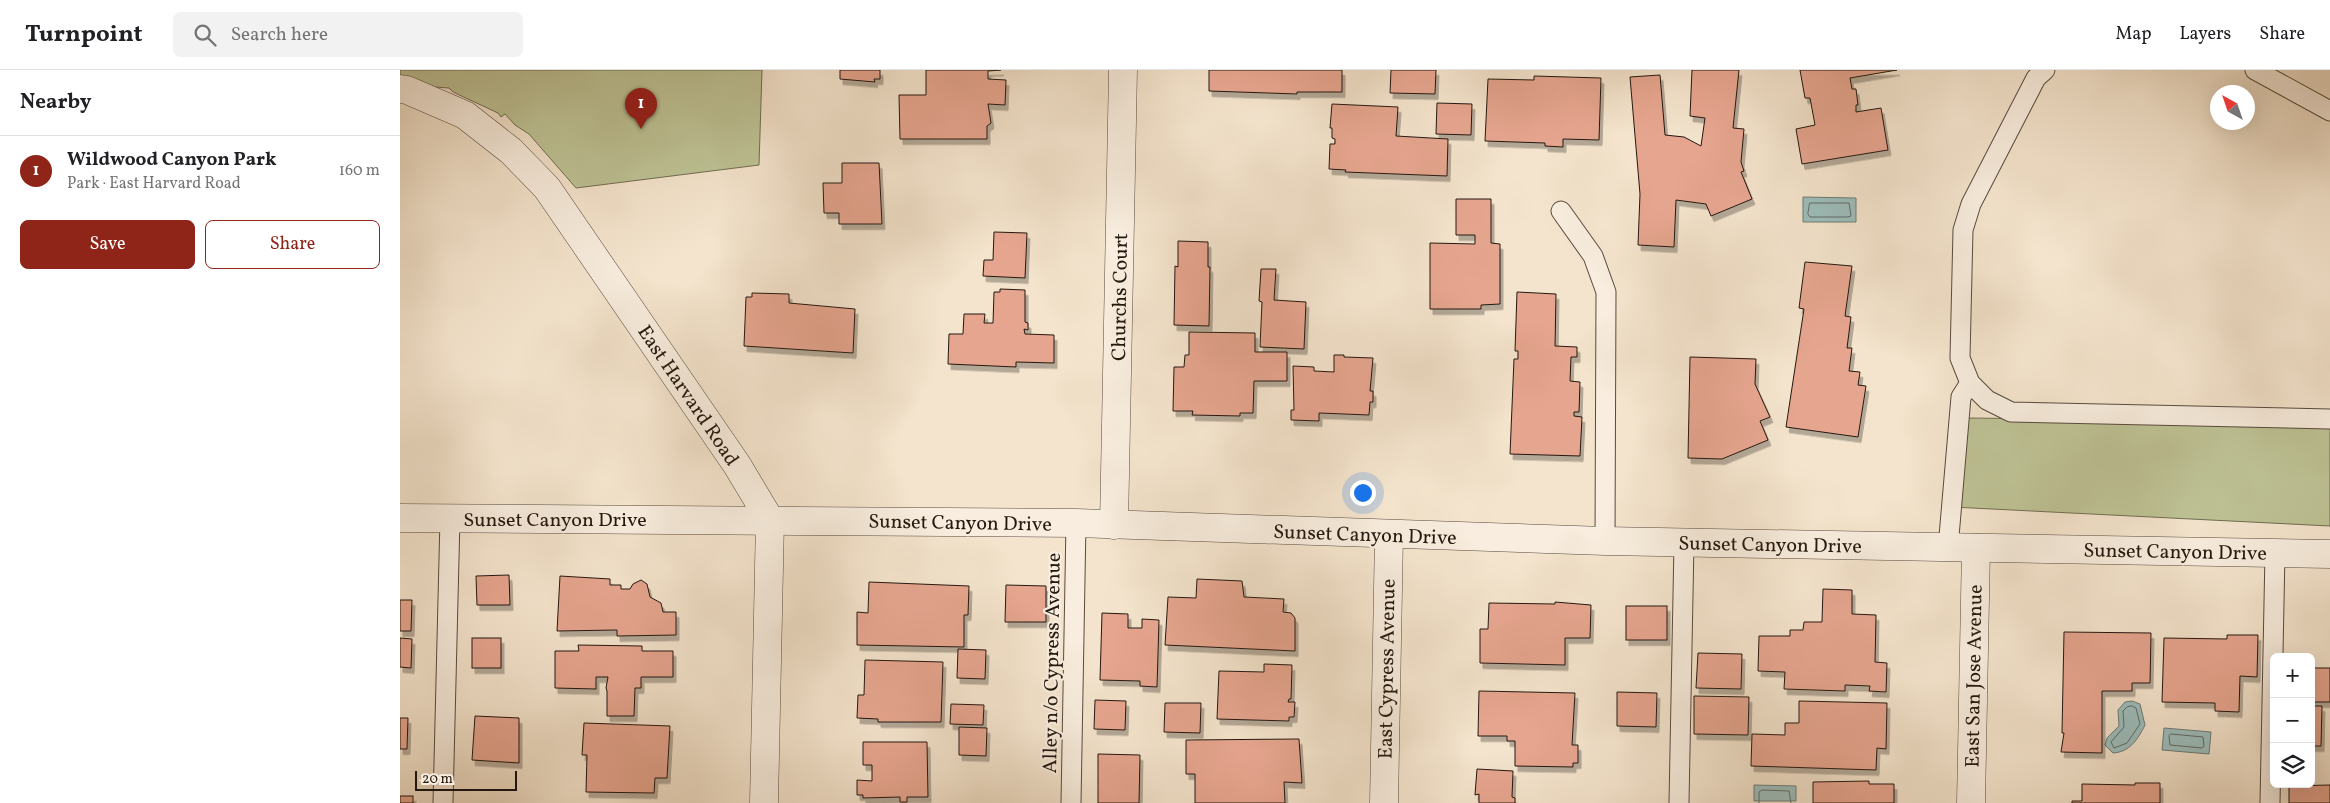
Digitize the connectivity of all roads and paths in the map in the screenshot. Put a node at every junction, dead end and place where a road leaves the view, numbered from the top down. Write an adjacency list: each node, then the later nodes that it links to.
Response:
1 (1123, 70): 13 (street, Churchs Court)
2 (2045, 70): 7 (lane)
3 (2255, 70): 5 (lane)
4 (400, 89): 11 (street, East Harvard Road)
5 (2330, 111)
6 (1562, 211): 15 (lane)
7 (1970, 383): 8 (lane); 17 (lane)
8 (2330, 419)
9 (400, 518): 10 (street, Sunset Canyon Drive)
10 (450, 518): 11 (street, Sunset Canyon Drive); 21 (lane)
11 (770, 520): 12 (street, Sunset Canyon Drive); 22 (street)
12 (1076, 523): 13 (street, Sunset Canyon Drive); 23 (lane, Alley n/o Cypress Avenue)
13 (1114, 525): 14 (street, Sunset Canyon Drive)
14 (1390, 535): 15 (street, Sunset Canyon Drive); 24 (street, East Cypress Avenue)
15 (1605, 542): 16 (street, Sunset Canyon Drive)
16 (1684, 543): 17 (street, Sunset Canyon Drive); 25 (lane)
17 (1948, 548): 18 (street, Sunset Canyon Drive)
18 (1976, 548): 19 (street, Sunset Canyon Drive); 26 (street, East San Jose Avenue)
19 (2275, 553): 20 (street, Sunset Canyon Drive); 27 (lane)
20 (2330, 554)
21 (443, 803)
22 (764, 803)
23 (1071, 803)
24 (1384, 803)
25 (1679, 803)
26 (1971, 803)
27 (2270, 803)

